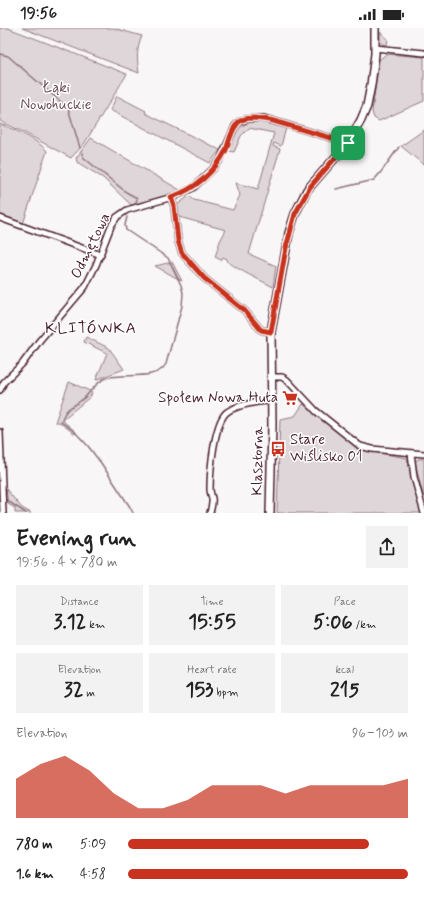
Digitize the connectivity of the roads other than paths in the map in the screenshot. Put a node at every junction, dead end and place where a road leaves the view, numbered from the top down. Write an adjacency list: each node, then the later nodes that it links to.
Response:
1 (375, 28): 2 (street, Klasztorna)
2 (375, 48): 3 (street); 4 (street, Klasztorna)
3 (424, 53)
4 (348, 143): 5 (street, Odmętowa); 8 (street, Klasztorna)
5 (171, 197): 7 (street, Odmętowa); 8 (street)
6 (0, 218): 7 (street)
7 (101, 255): 10 (street, Odmętowa)
8 (271, 332): 9 (street, Klasztorna)
9 (271, 377): 11 (street, Klasztorna); 13 (street)
10 (1, 387)
11 (272, 401): 16 (street); 17 (street, Klasztorna)
12 (0, 432): 15 (street)
13 (411, 453): 14 (street); 18 (street)
14 (424, 454)
15 (3, 513)
16 (210, 513)
17 (270, 513)
18 (424, 513)

